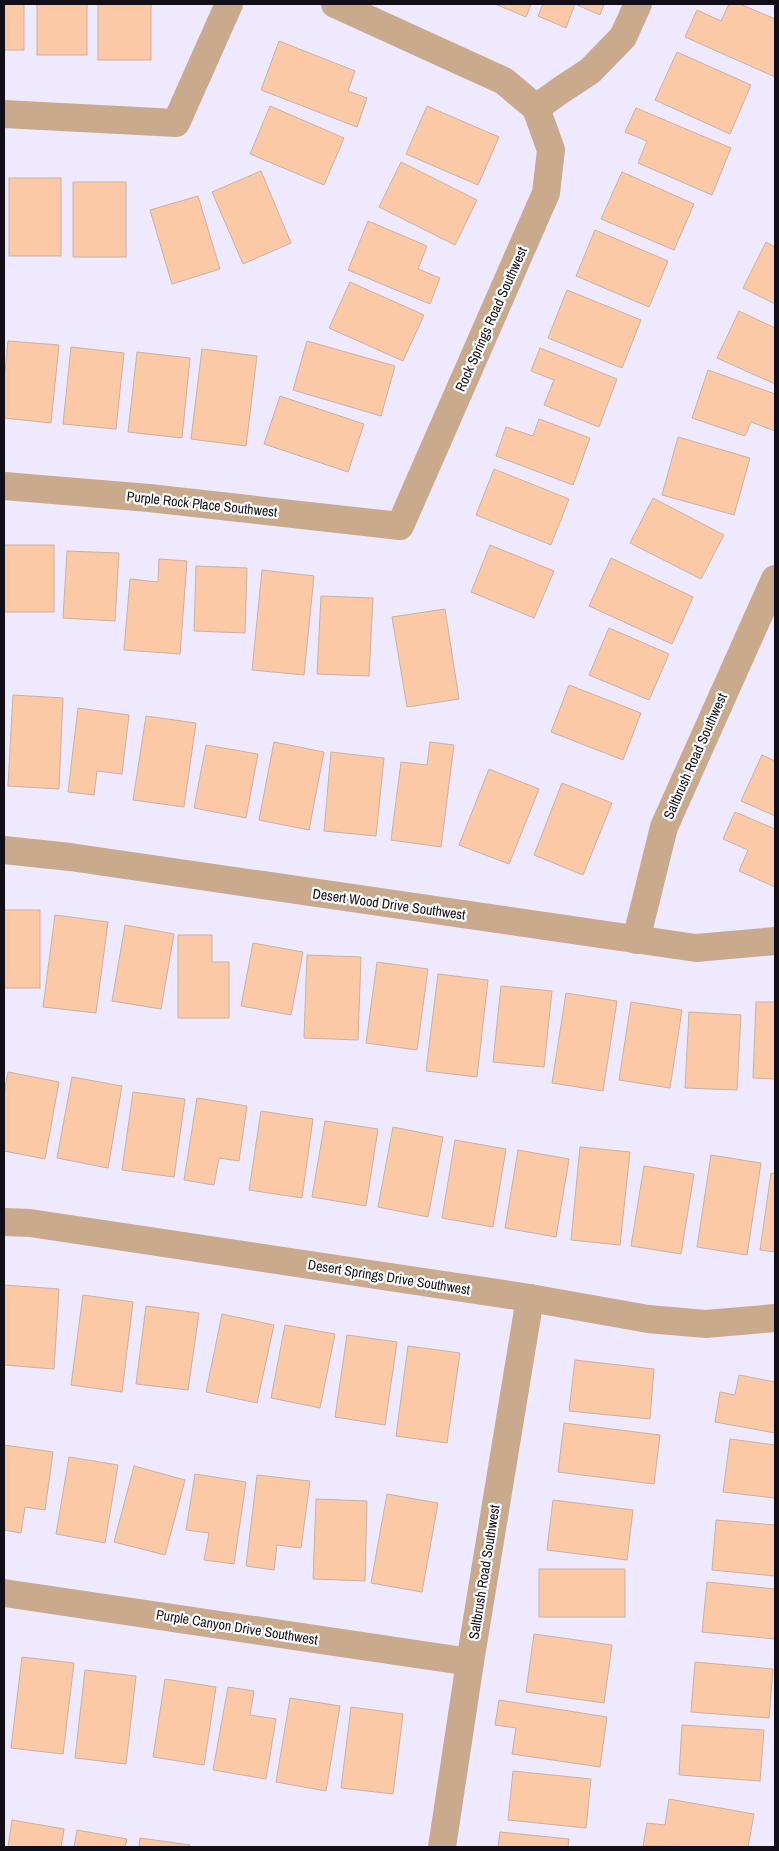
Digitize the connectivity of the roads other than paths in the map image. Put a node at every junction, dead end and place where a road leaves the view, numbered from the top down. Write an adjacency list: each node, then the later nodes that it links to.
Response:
1 (228, 4): 5 (street)
2 (335, 4): 4 (street)
3 (638, 4): 4 (street)
4 (536, 108): 7 (street, Rock Springs Road Southwest)
5 (4, 114)
6 (4, 486): 7 (street, Purple Rock Place Southwest)
7 (400, 526)
8 (775, 578): 10 (street, Saltbrush Road Southwest)
9 (4, 850): 10 (street, Desert Wood Drive Southwest)
10 (636, 940): 11 (street, Desert Wood Drive Southwest)
11 (775, 941)
12 (4, 1222): 13 (street, Desert Springs Drive Southwest)
13 (530, 1298): 14 (street, Desert Springs Drive Southwest); 16 (street, Saltbrush Road Southwest)
14 (775, 1318)
15 (4, 1593): 16 (street, Purple Canyon Drive Southwest)
16 (470, 1662): 17 (street, Saltbrush Road Southwest)
17 (442, 1847)

